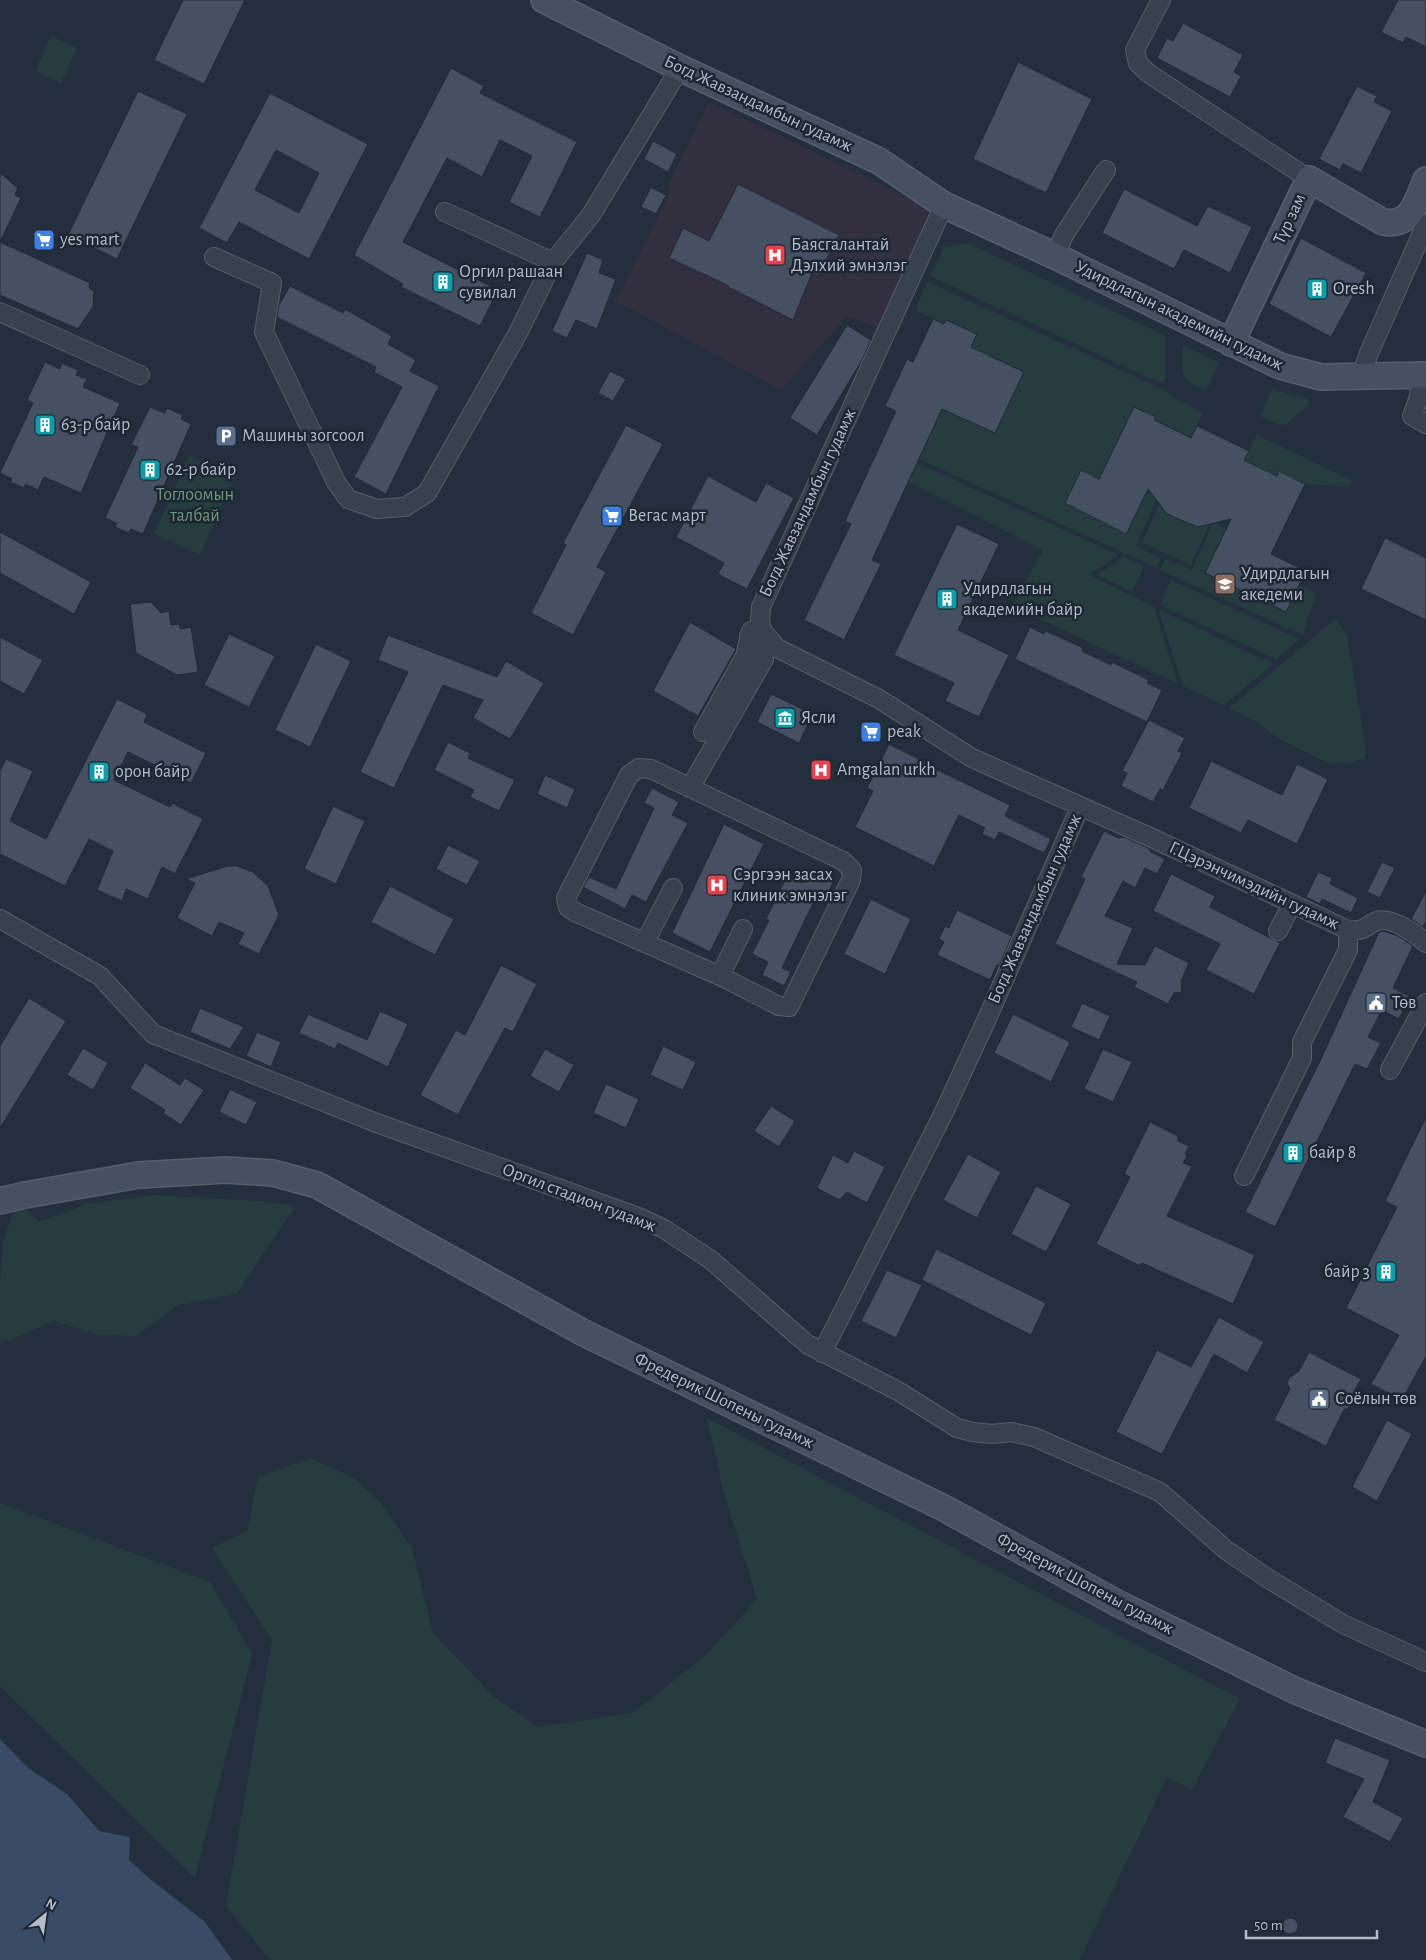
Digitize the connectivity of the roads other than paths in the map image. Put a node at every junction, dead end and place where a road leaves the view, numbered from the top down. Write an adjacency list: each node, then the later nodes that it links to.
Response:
1 (544, 0): 3 (street, Богд Жавзандамбын гудамж)
2 (1161, 0): 5 (street)
3 (680, 68): 7 (street, Богд Жавзандамбын гудамж); 12 (street)
4 (1106, 170): 10 (street)
5 (1309, 179): 6 (street, Түр зам); 14 (street, Түр зам)
6 (1426, 180)
7 (944, 205): 10 (street, Удирдлагын академийн гудамж); 19 (street, Богд Жавзандамбын гудамж)
8 (445, 212): 12 (street)
9 (1426, 224): 17 (street)
10 (1055, 256): 14 (street, Удирдлагын академийн гудамж)
11 (214, 257): 12 (street)
12 (553, 262)
13 (0, 312): 15 (street)
14 (1231, 343): 17 (street, Удирдлагын академийн гудамж)
15 (140, 375)
16 (1424, 375): 17 (street, Удирдлагын академийн гудамж); 18 (street)
17 (1361, 377)
18 (1426, 424)
19 (761, 607): 20 (street); 23 (street, Богд Жавзандамбын гудамж)
20 (749, 636): 21 (street); 22 (street)
21 (703, 732)
22 (690, 788): 30 (street); 32 (street)
23 (1080, 807): 25 (street, Г.Цэрэнчимэдийн гудамж); 37 (street, Богд Жавзандамбын гудамж)
24 (673, 888): 30 (street)
25 (1292, 904): 28 (street, Г.Цэрэнчимэдийн гудамж); 29 (street)
26 (0, 919): 37 (street, Оргил стадион гудамж)
27 (743, 929): 32 (street)
28 (1348, 930): 31 (street, Г.Цэрэнчимэдийн гудамж); 35 (street)
29 (1278, 931)
30 (645, 942): 32 (street)
31 (1426, 943)
32 (720, 976)
33 (1426, 1002): 34 (street)
34 (1390, 1070)
35 (1244, 1176)
36 (0, 1200): 39 (street, Фредерик Шопены гудамж)
37 (822, 1353): 38 (street, Оргил стадион гудамж)
38 (1426, 1662)
39 (1426, 1744)

